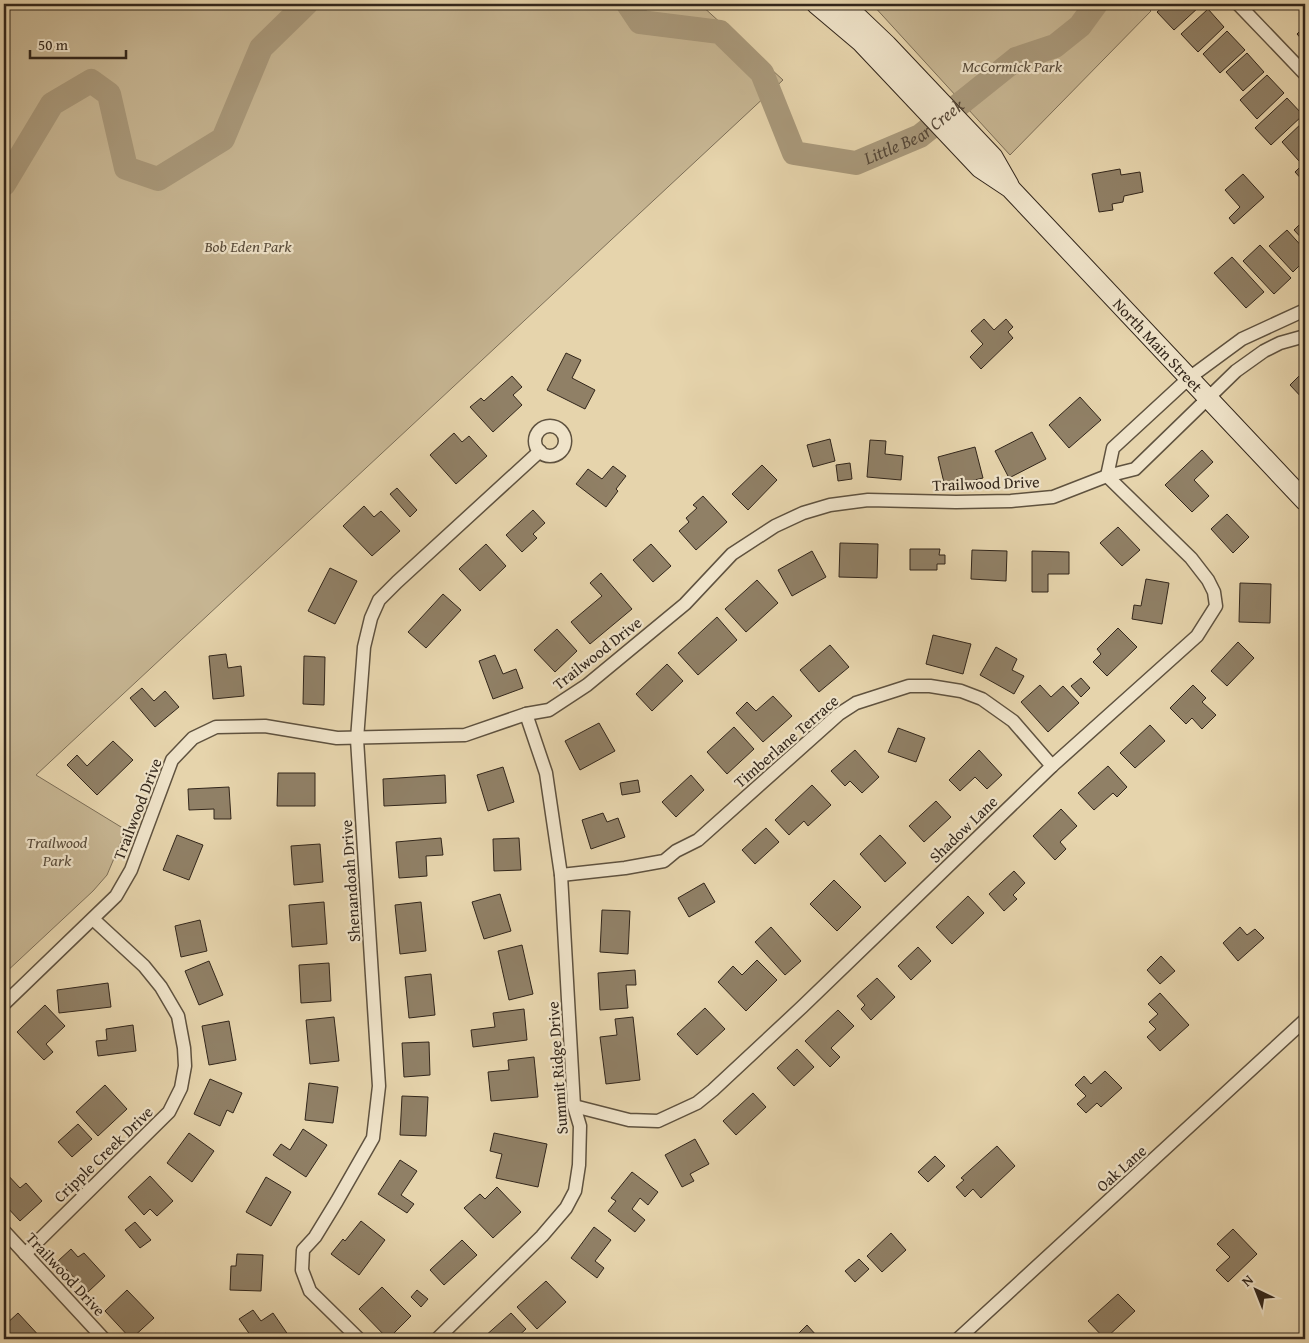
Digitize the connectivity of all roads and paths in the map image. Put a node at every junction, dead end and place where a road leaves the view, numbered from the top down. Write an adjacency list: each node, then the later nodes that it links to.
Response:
1 (816, 4): 4 (main road, North Main Street)
2 (844, 4): 4 (main road, North Main Street)
3 (1238, 4): 5 (street)
4 (898, 68): 8 (main road, North Main Street)
5 (1305, 74)
6 (1305, 310): 8 (street)
7 (1305, 336): 9 (street, Trailwood Drive)
8 (1189, 378): 9 (main road, North Main Street); 11 (street)
9 (1208, 398): 11 (street, Trailwood Drive); 12 (main road, North Main Street)
10 (540, 451): 14 (street, Shenandoah Drive)
11 (1107, 476): 13 (street, Trailwood Drive); 15 (street, Shadow Lane)
12 (1305, 501)
13 (526, 714): 14 (street, Trailwood Drive); 16 (street, Summit Ridge Drive)
14 (358, 739): 17 (street, Trailwood Drive); 24 (street, Shenandoah Drive)
15 (1052, 766): 16 (street, Timberlane Terrace); 20 (street, Shadow Lane)
16 (561, 875): 20 (street, Summit Ridge Drive)
17 (93, 919): 18 (street, Trailwood Drive); 22 (street, Cripple Creek Drive)
18 (4, 1004)
19 (1305, 1020): 26 (street, Oak Lane)
20 (574, 1106): 25 (street, Summit Ridge Drive)
21 (4, 1231): 22 (street, Trailwood Drive)
22 (25, 1254): 23 (street, Trailwood Drive)
23 (104, 1339)
24 (359, 1339)
25 (437, 1339)
26 (958, 1339)

